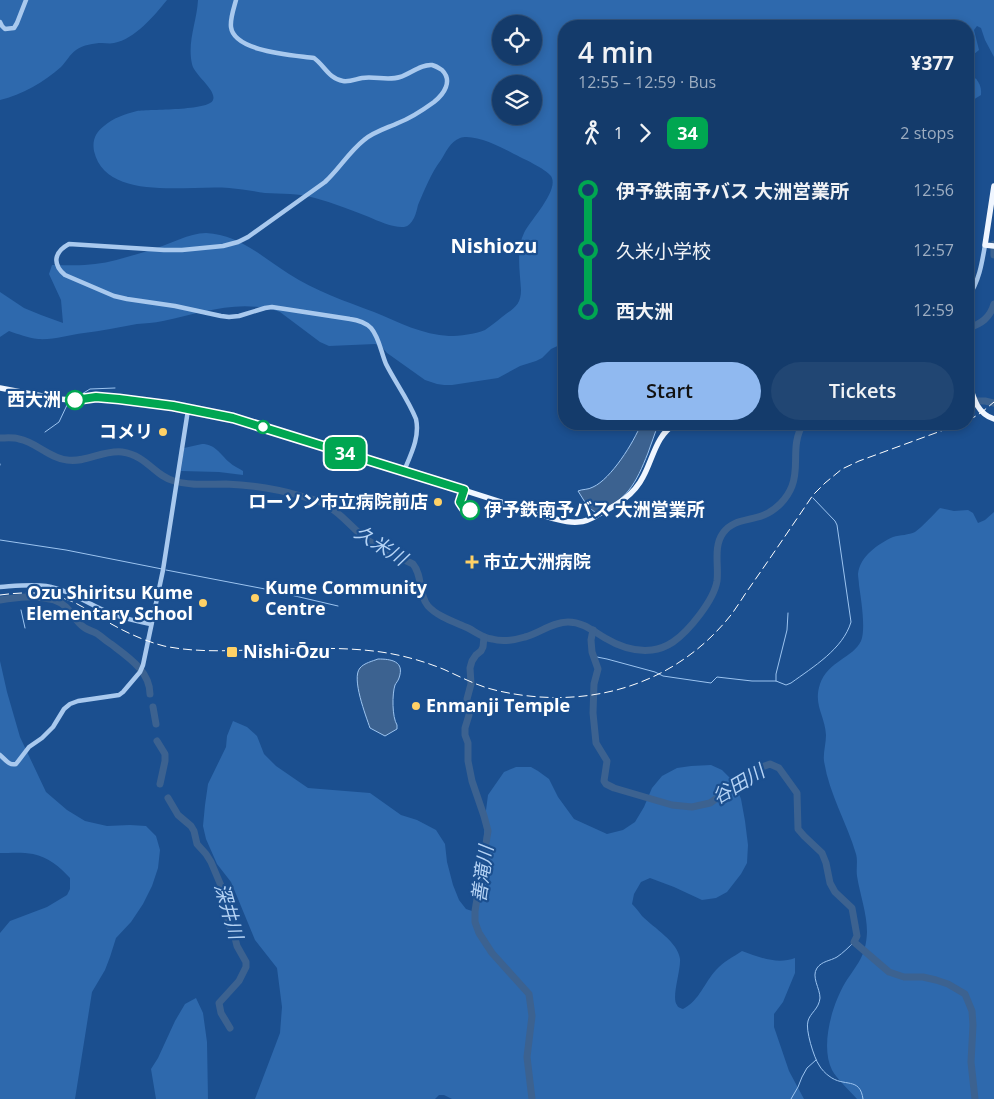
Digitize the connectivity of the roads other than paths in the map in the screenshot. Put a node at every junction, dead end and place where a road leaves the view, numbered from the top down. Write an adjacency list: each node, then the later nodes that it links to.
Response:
1 (26, 0): 3 (street)
2 (236, 0): 12 (street)
3 (0, 22)
4 (994, 186): 5 (main road)
5 (989, 245): 6 (street)
6 (974, 286)
7 (0, 388): 9 (main road)
8 (974, 399): 10 (main road)
9 (188, 410): 12 (main road); 14 (street)
10 (994, 419)
11 (668, 430): 12 (main road)
12 (404, 471)
13 (0, 588): 14 (street)
14 (152, 624): 15 (street)
15 (0, 755)

